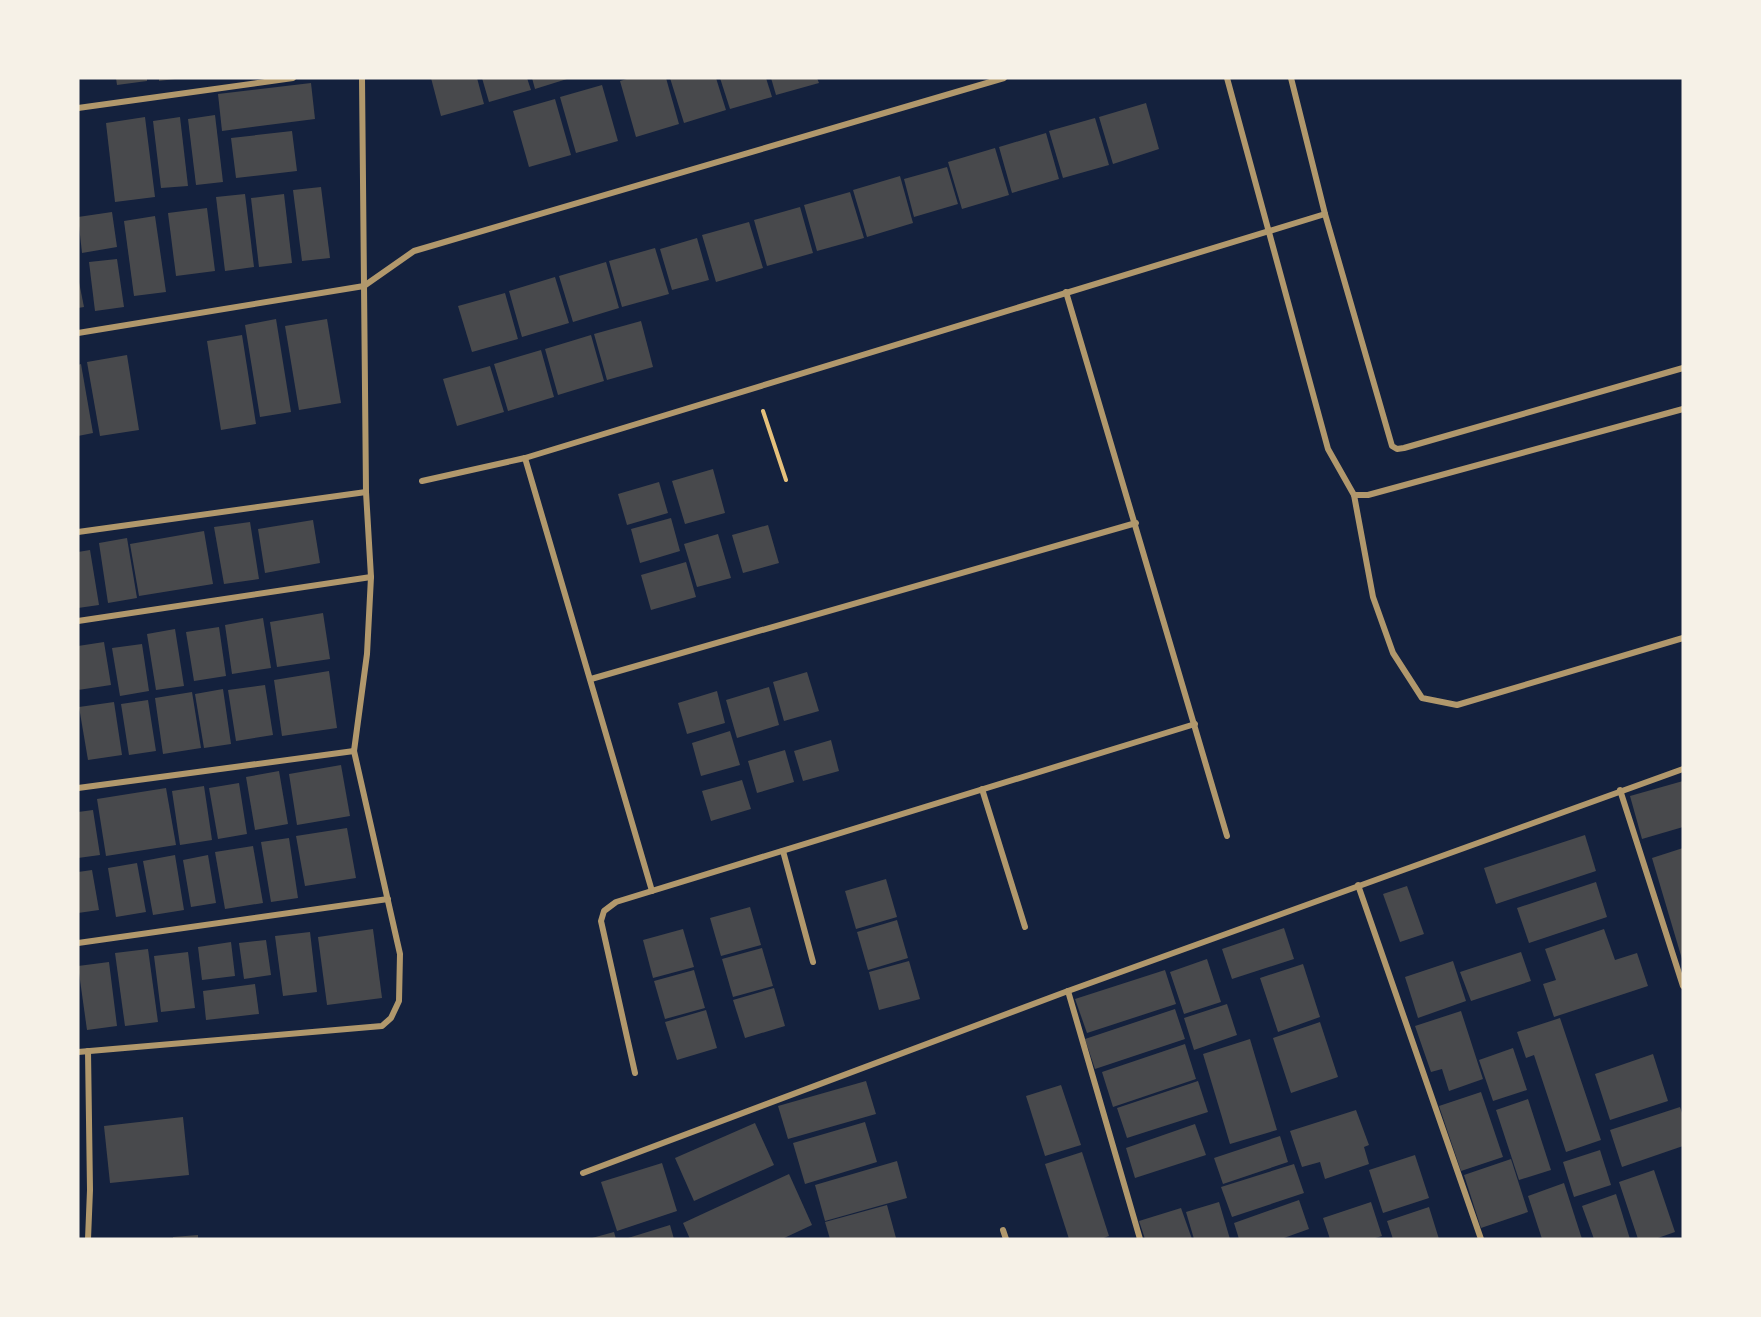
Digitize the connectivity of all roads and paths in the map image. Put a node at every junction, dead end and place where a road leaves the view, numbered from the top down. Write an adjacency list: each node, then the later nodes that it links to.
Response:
1 (293, 78): 6 (street)
2 (362, 78): 9 (street)
3 (1004, 78): 9 (street)
4 (1227, 78): 8 (street)
5 (1291, 78): 7 (street)
6 (78, 108)
7 (1324, 214): 8 (street); 12 (street)
8 (1268, 230): 10 (street); 19 (street)
9 (364, 286): 11 (street); 18 (street)
10 (1066, 292): 13 (street); 20 (street)
11 (78, 333)
12 (1683, 368)
13 (753, 388): 15 (street); 16 (path)
14 (1683, 409): 19 (street)
15 (525, 458): 17 (street); 25 (street)
16 (786, 480)
17 (422, 481)
18 (366, 492): 21 (street); 22 (street)
19 (1354, 495): 24 (street)
20 (1136, 523): 25 (street); 26 (street)
21 (78, 532)
22 (371, 577): 23 (street); 27 (street)
23 (78, 621)
24 (1683, 638)
25 (591, 679): 35 (street)
26 (1195, 724): 30 (street); 32 (street)
27 (354, 751): 29 (street); 36 (street)
28 (1683, 769): 31 (street)
29 (78, 789)
30 (982, 789): 33 (street); 37 (street)
31 (1620, 790): 34 (street); 40 (street)
32 (1227, 836)
33 (783, 851): 35 (street); 39 (street)
34 (1358, 885): 41 (street); 50 (street)
35 (652, 891): 44 (street)
36 (388, 898): 38 (street); 43 (street)
37 (1025, 927)
38 (78, 943)
39 (813, 962)
40 (1683, 986)
41 (1068, 991): 45 (street); 49 (street)
42 (78, 1052): 43 (street)
43 (88, 1052): 47 (street)
44 (635, 1073)
45 (583, 1173)
46 (1003, 1230): 48 (street)
47 (88, 1239)
48 (1006, 1239)
49 (1140, 1239)
50 (1481, 1239)

